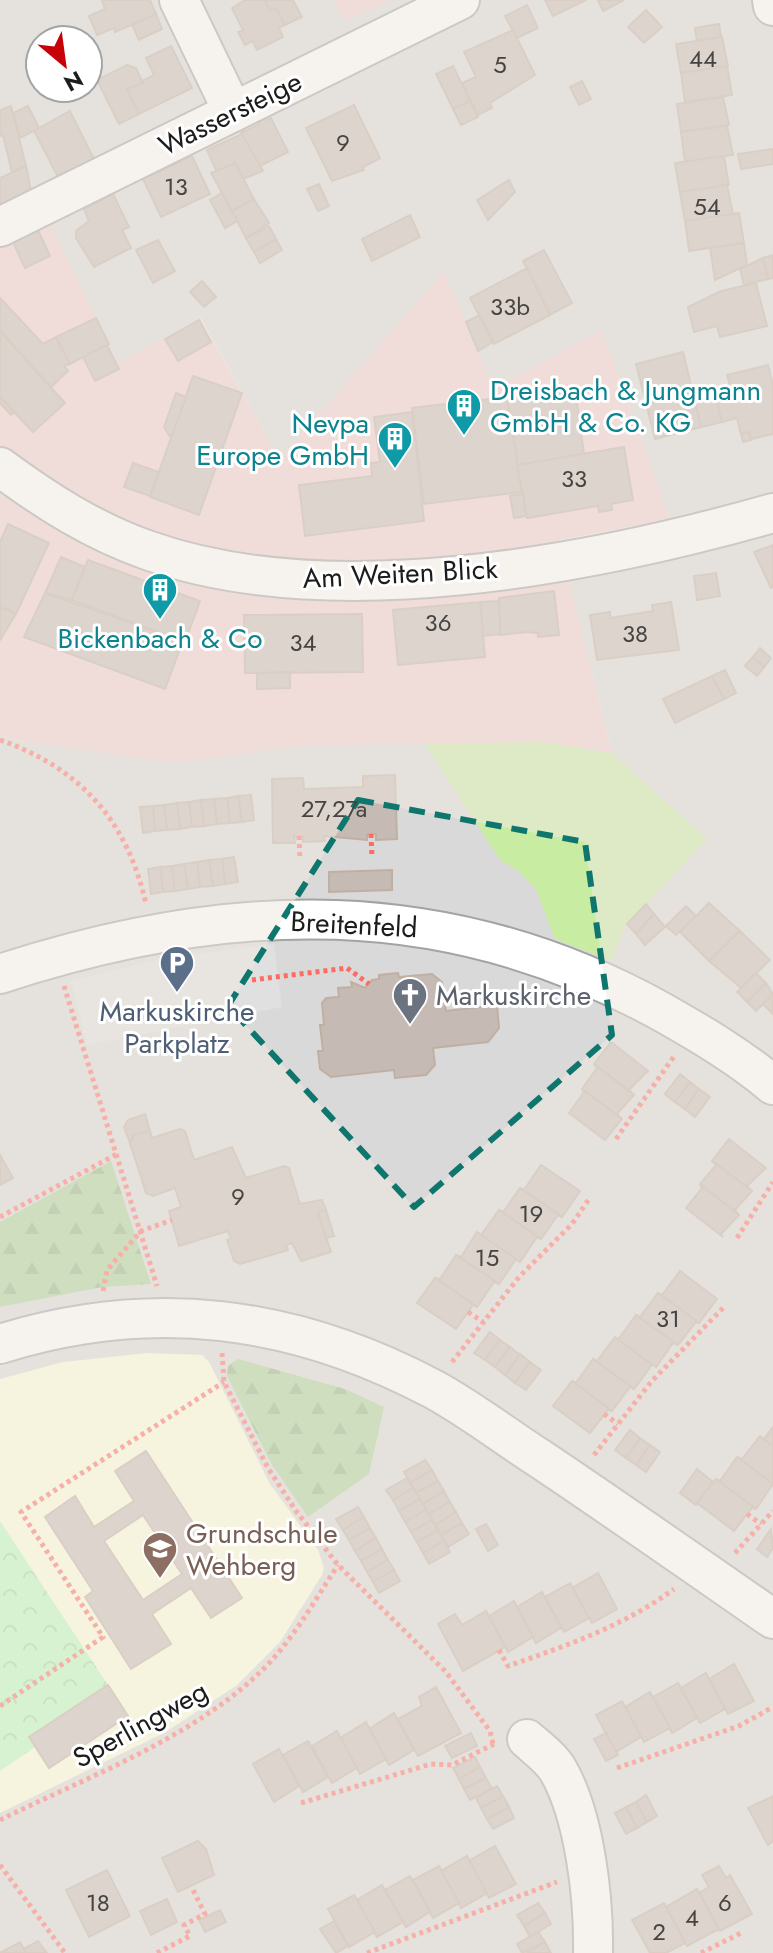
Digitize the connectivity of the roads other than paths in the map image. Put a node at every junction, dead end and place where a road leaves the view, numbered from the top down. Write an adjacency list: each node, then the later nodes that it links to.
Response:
1 (179, 0): 5 (street)
2 (460, 0): 5 (street, Wassersteige)
3 (772, 0): 4 (street)
4 (773, 6)
5 (233, 112): 6 (street, Wassersteige)
6 (0, 227)
7 (0, 467): 8 (street, Am Weiten Blick)
8 (773, 513)
9 (0, 974): 10 (street, Breitenfeld)
10 (773, 1085)
11 (0, 1344): 12 (street)
12 (773, 1619)
13 (527, 1739): 14 (street)
14 (593, 1953)

